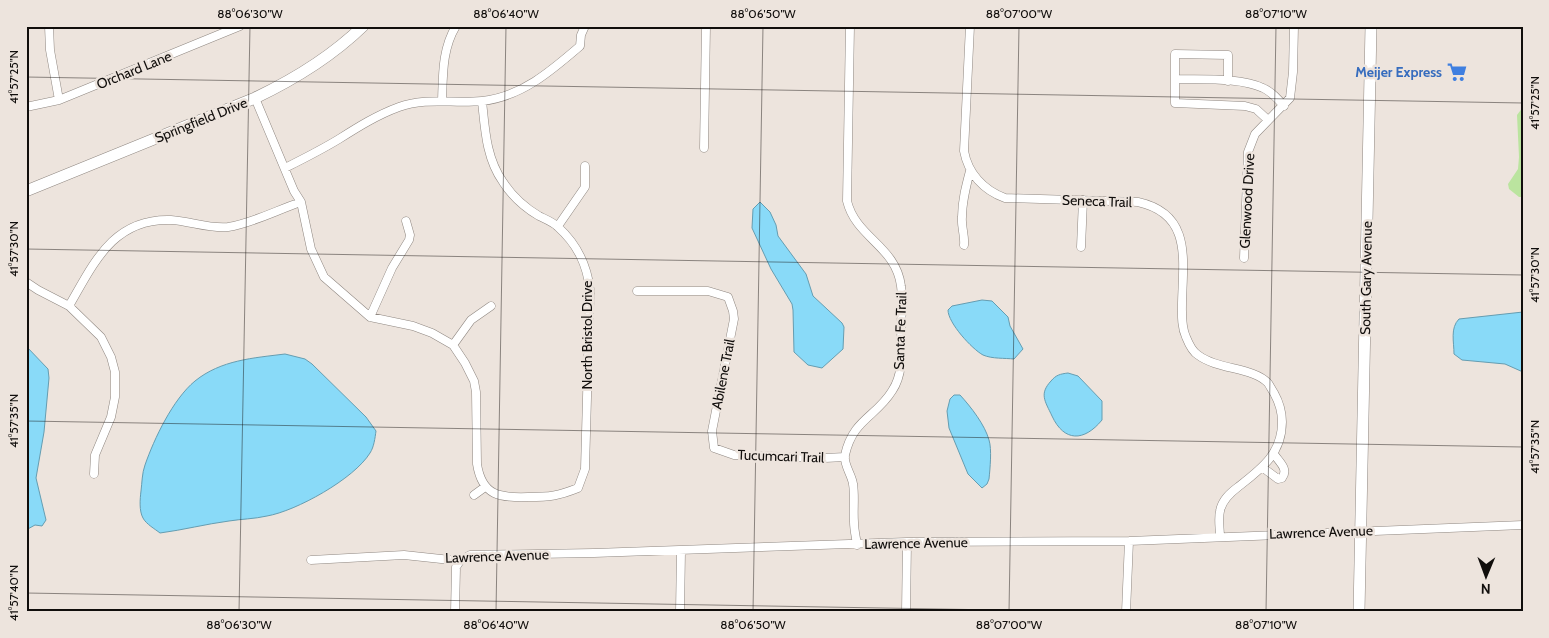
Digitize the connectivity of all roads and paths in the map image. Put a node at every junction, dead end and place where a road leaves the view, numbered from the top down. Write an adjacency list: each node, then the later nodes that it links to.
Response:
1 (49, 26): 14 (street)
2 (363, 26): 13 (main road, Springfield Drive)
3 (456, 26): 15 (street)
4 (585, 26): 16 (street)
5 (706, 26): 20 (street)
6 (850, 26): 40 (street, Santa Fe Trail)
7 (970, 26): 23 (street, Seneca Trail)
8 (1294, 26): 17 (street)
9 (1371, 26): 46 (main road, South Gary Avenue)
10 (238, 27): 14 (street, Orchard Lane)
11 (1175, 79): 12 (street); 12 (street); 19 (street)
12 (1228, 82): 17 (street)
13 (255, 98): 22 (street); 24 (main road, Springfield Drive)
14 (59, 100): 18 (street, Orchard Lane)
15 (442, 101): 16 (street); 22 (street)
16 (482, 101): 28 (street, North Bristol Drive)
17 (1284, 106): 19 (street, Glenwood Drive)
18 (26, 107)
19 (1268, 120): 31 (street, Glenwood Drive)
20 (704, 148)
21 (585, 166): 28 (street)
22 (285, 168): 26 (street)
23 (970, 171): 25 (street, Seneca Trail); 29 (street)
24 (26, 191)
25 (1082, 200): 30 (street); 39 (street, Seneca Trail)
26 (301, 202): 34 (street); 36 (street)
27 (406, 221): 36 (street)
28 (558, 226): 43 (street, North Bristol Drive)
29 (964, 245)
30 (1081, 247)
31 (1244, 258)
32 (26, 282): 34 (street)
33 (637, 291): 38 (street, Abilene Trail)
34 (70, 306): 42 (street)
35 (491, 306): 37 (street)
36 (370, 317): 37 (street)
37 (452, 345): 43 (street)
38 (718, 450): 40 (street, Tucumcari Trail)
39 (1274, 454): 41 (street, Seneca Trail); 41 (street)
40 (845, 457): 50 (street)
41 (1262, 467): 47 (street, Seneca Trail)
42 (94, 474)
43 (486, 487): 44 (street)
44 (474, 495)
45 (1523, 525): 46 (street, Lawrence Avenue)
46 (1361, 531): 47 (street, Lawrence Avenue); 58 (main road, South Gary Avenue)
47 (1220, 537): 48 (street, Lawrence Avenue)
48 (1129, 541): 49 (street, Lawrence Avenue); 57 (street)
49 (907, 542): 50 (street, Lawrence Avenue); 56 (street)
50 (857, 545): 51 (street, Lawrence Avenue)
51 (682, 551): 53 (street, Lawrence Avenue); 55 (street)
52 (311, 560): 53 (street, Lawrence Avenue)
53 (460, 561): 54 (street)
54 (455, 612)
55 (680, 612)
56 (906, 612)
57 (1126, 612)
58 (1358, 612)

